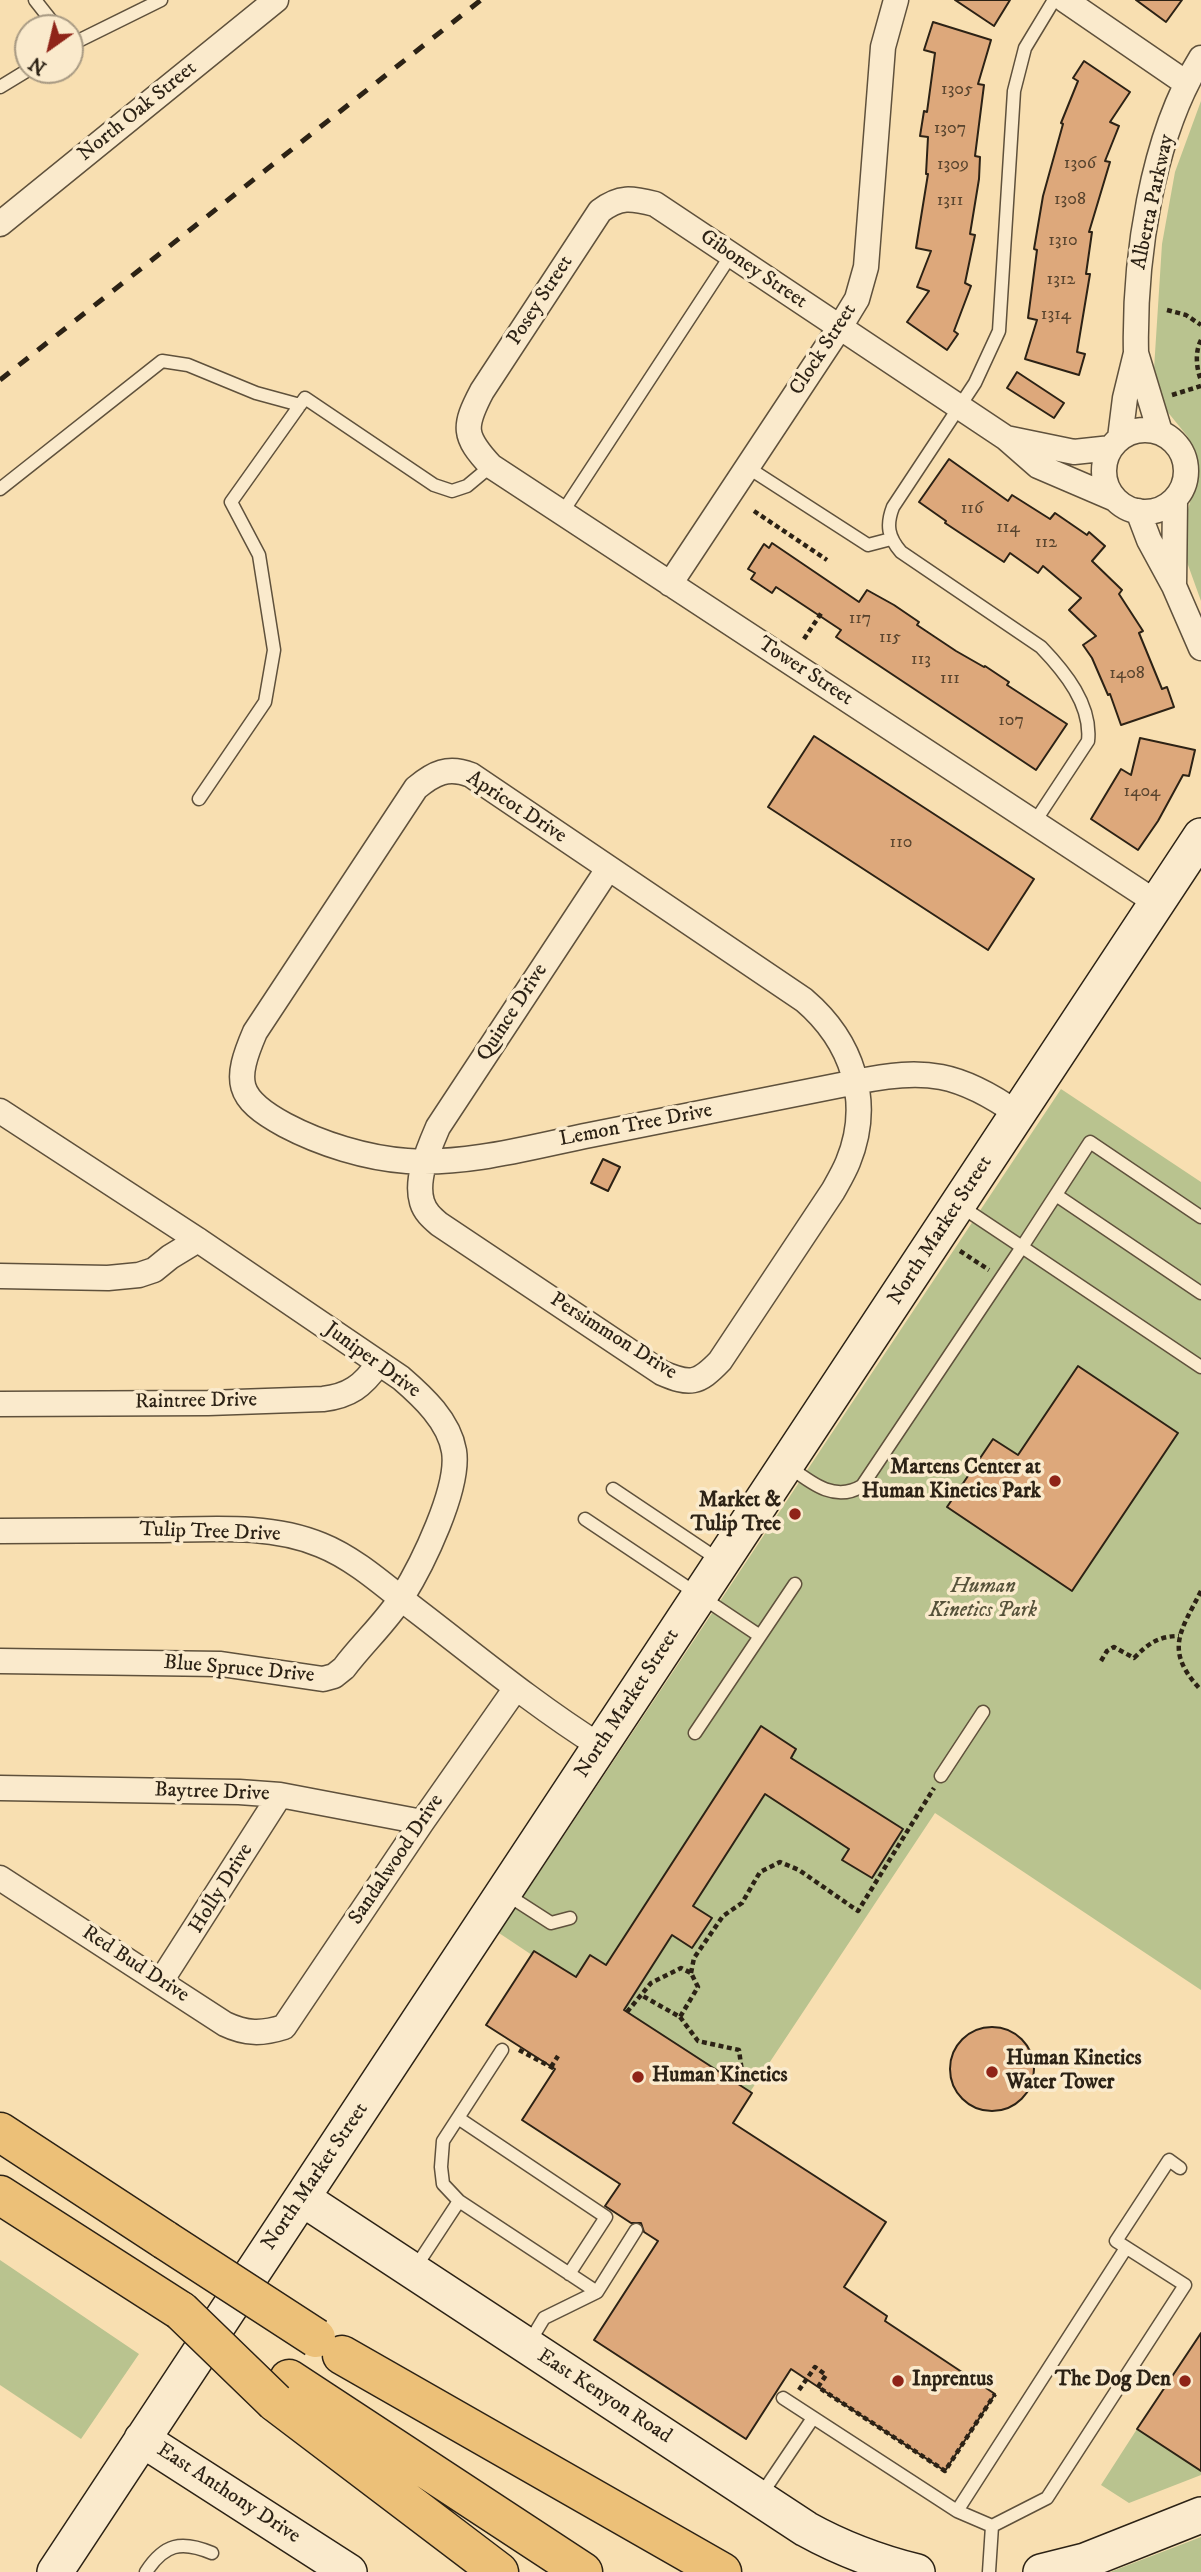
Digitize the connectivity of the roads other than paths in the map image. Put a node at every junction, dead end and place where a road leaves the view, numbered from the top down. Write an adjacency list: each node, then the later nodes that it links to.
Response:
1 (35, 0): 7 (lane)
2 (161, 0): 8 (lane)
3 (276, 0): 12 (street, North Oak Street)
4 (896, 0): 14 (street, Clock Street)
5 (1054, 0): 17 (lane)
6 (1065, 0): 10 (street)
7 (46, 14)
8 (84, 38)
9 (1201, 58): 10 (street, Alberta Parkway)
10 (1186, 83): 15 (street, Alberta Parkway)
11 (638, 199): 13 (street, Giboney Street); 18 (street, Posey Street)
12 (0, 224)
13 (731, 255): 14 (street, Giboney Street); 28 (lane)
14 (840, 327): 17 (street, Giboney Street); 23 (street, Clock Street)
15 (1136, 353): 19 (street, Alberta Parkway); 21 (street, Alberta Parkway)
16 (300, 405): 22 (lane); 24 (lane); 33 (lane)
17 (959, 407): 20 (street, Giboney Street); 29 (lane)
18 (468, 428): 22 (street, Tower Street)
19 (1160, 432): 21 (street); 26 (street)
20 (1006, 439): 21 (street, Giboney Street); 25 (street, Giboney Street)
21 (1116, 443): 25 (street)
22 (491, 466): 28 (street, Tower Street)
23 (747, 467): 29 (lane); 30 (street, Clock Street)
24 (0, 489)
25 (1115, 499): 27 (street)
26 (1175, 500): 27 (street); 31 (street)
27 (1138, 512): 31 (street)
28 (562, 513): 30 (street, Tower Street)
29 (891, 539): 34 (lane)
30 (670, 584): 34 (street, Tower Street)
31 (1174, 586): 32 (street)
32 (1201, 648)
33 (199, 799)
34 (1034, 823): 37 (street, Tower Street)
35 (1201, 836): 37 (main road, North Market Street)
36 (608, 869): 38 (street, Apricot Drive); 39 (street, Apricot Drive); 42 (street, Quince Drive)
37 (1157, 903): 41 (main road, North Market Street)
38 (856, 1082): 41 (street, Lemon Tree Drive); 42 (street, Lemon Tree Drive); 42 (street, Persimmon Drive)
39 (254, 1105): 42 (street, Lemon Tree Drive)
40 (0, 1111): 46 (street, Juniper Drive)
41 (1018, 1114): 44 (main road, North Market Street)
42 (426, 1161)
43 (1056, 1195): 45 (lane); 47 (lane); 49 (lane)
44 (959, 1205): 47 (lane); 53 (main road, North Market Street)
45 (1201, 1217)
46 (198, 1240): 48 (street); 50 (street, Juniper Drive)
47 (1022, 1247): 51 (lane); 53 (lane)
48 (0, 1276)
49 (1201, 1293)
50 (377, 1364): 52 (street, Raintree Drive); 60 (street, Juniper Drive)
51 (1201, 1367)
52 (0, 1404)
53 (787, 1465): 57 (main road, North Market Street)
54 (613, 1489): 57 (lane)
55 (585, 1520): 59 (lane)
56 (0, 1531): 60 (street, Tulip Tree Drive)
57 (722, 1562): 59 (main road, North Market Street)
58 (795, 1584): 61 (lane)
59 (699, 1596): 61 (lane); 66 (main road, North Market Street)
60 (401, 1599): 62 (street, Blue Spruce Drive); 63 (street)
61 (760, 1636): 65 (lane)
62 (0, 1661)
63 (516, 1688): 66 (street); 70 (street, Sandalwood Drive)
64 (983, 1712): 67 (lane)
65 (695, 1732)
66 (600, 1746): 72 (main road, North Market Street)
67 (941, 1776)
68 (0, 1788): 69 (street, Baytree Drive)
69 (280, 1795): 70 (street, Baytree Drive); 74 (street, Holly Drive)
70 (422, 1822): 75 (street, Sandalwood Drive)
71 (0, 1878): 74 (street, Red Bud Drive)
72 (504, 1893): 73 (lane); 81 (main road, North Market Street)
73 (570, 1918)
74 (161, 1981): 75 (street, Red Bud Drive)
75 (276, 2029)
76 (502, 2050): 77 (lane)
77 (458, 2118): 82 (lane); 86 (lane)
78 (0, 2132): 89 (highway, bridge)
79 (1180, 2168): 84 (lane)
80 (0, 2195): 90 (highway, bridge)
81 (302, 2198): 85 (main road, East Kenyon Road); 93 (main road, North Market Street)
82 (459, 2201): 85 (lane); 86 (lane)
83 (636, 2231): 87 (lane)
84 (1126, 2248): 95 (lane); 97 (lane)
85 (413, 2272): 88 (main road, East Kenyon Road)
86 (569, 2274): 87 (lane)
87 (597, 2292): 88 (lane)
88 (527, 2346): 94 (main road, East Kenyon Road)
89 (329, 2347): 104 (highway); 105 (highway)
90 (282, 2390): 102 (highway); 103 (highway)
91 (787, 2400): 92 (lane)
92 (813, 2417): 94 (lane); 95 (lane)
93 (142, 2439): 99 (main road, North Market Street); 101 (main road, East Anthony Drive)
94 (759, 2498): 106 (main road, East Kenyon Road)
95 (957, 2511): 97 (lane)
96 (1201, 2515): 108 (main road)
97 (992, 2526): 107 (lane)
98 (212, 2553): 100 (lane)
99 (55, 2572)
100 (146, 2572)
101 (349, 2572)
102 (499, 2572)
103 (583, 2572)
104 (672, 2572)
105 (722, 2572)
106 (917, 2572)
107 (989, 2572)
108 (1041, 2572)

